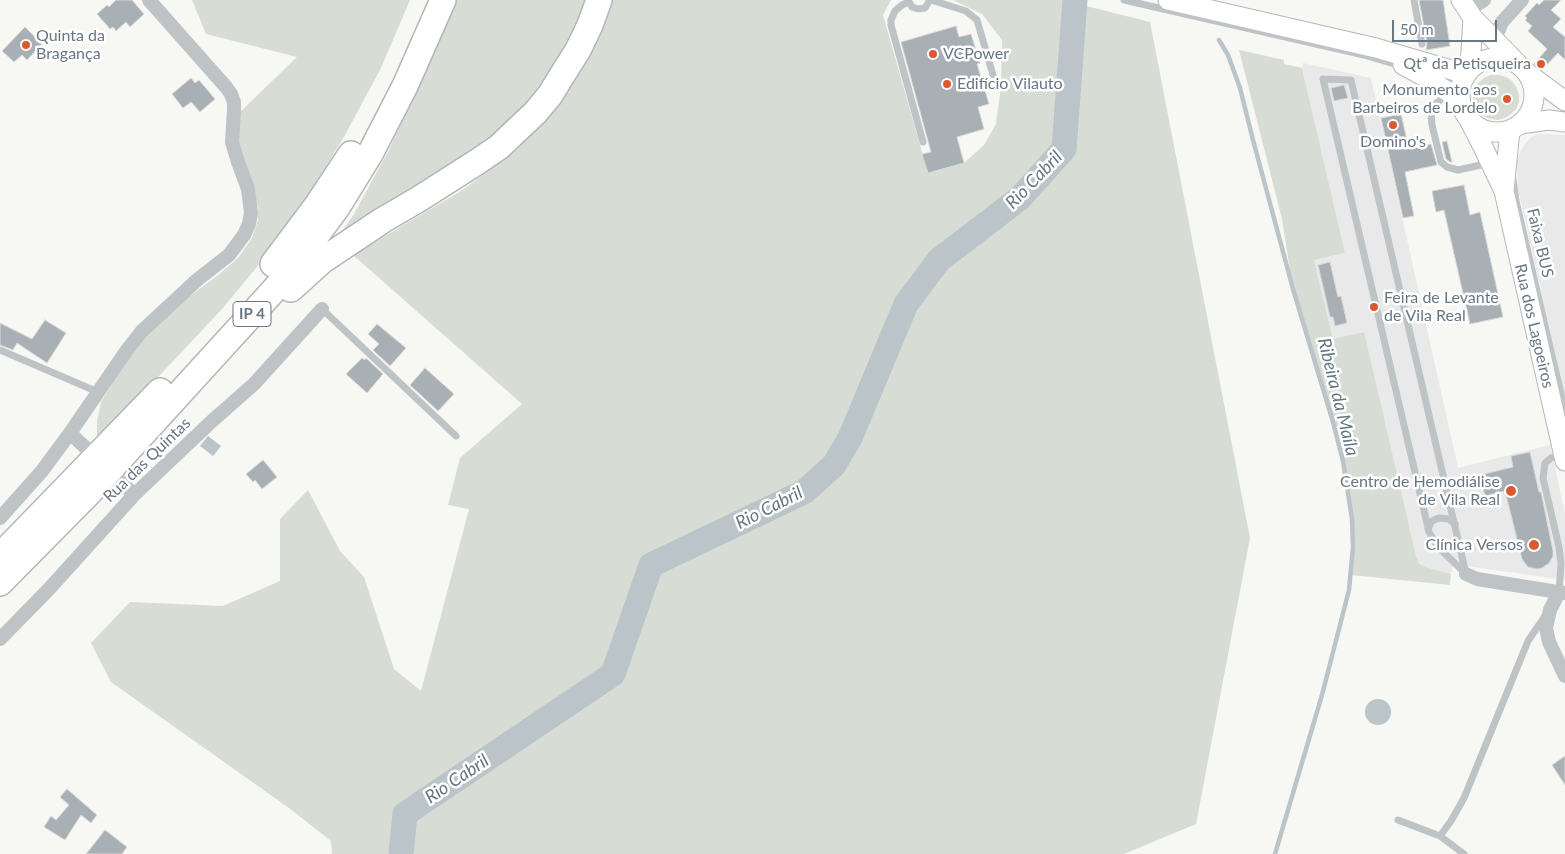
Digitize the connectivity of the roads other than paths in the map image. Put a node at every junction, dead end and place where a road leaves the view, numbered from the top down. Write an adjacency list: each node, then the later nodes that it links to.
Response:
1 (148, 0): 31 (street)
2 (428, 0): 45 (highway, IP 4)
3 (443, 0): 38 (highway, IP 4)
4 (599, 0): 38 (highway)
5 (931, 0): 11 (lane); 19 (lane)
6 (1124, 0): 18 (lane)
7 (1168, 0): 13 (main road)
8 (1414, 0): 15 (lane)
9 (1484, 0): 12 (street)
10 (1522, 0): 14 (street)
11 (908, 1): 25 (lane)
12 (1468, 10): 14 (main road); 17 (main road)
13 (1349, 42): 17 (main road); 18 (main road)
14 (1497, 43): 16 (main road)
15 (1422, 44)
16 (1522, 67): 17 (main road); 20 (main road); 23 (main road)
17 (1468, 71): 21 (main road)
18 (1417, 72): 21 (main road)
19 (993, 75)
20 (1565, 101)
21 (1460, 106): 23 (main road); 27 (main road, Rua dos Lagoeiros); 27 (lane)
22 (1565, 122): 23 (main road)
23 (1517, 128): 24 (lane); 28 (main road, Rua dos Lagoeiros)
24 (1565, 129)
25 (923, 142)
26 (1516, 148): 32 (lane, Faixa BUS)
27 (1490, 163): 28 (main road, Rua dos Lagoeiros)
28 (1504, 191): 36 (main road, Rua dos Lagoeiros)
29 (322, 309): 34 (lane); 39 (street, Rua das Quintas)
30 (0, 350): 31 (lane)
31 (98, 392): 33 (street)
32 (1565, 411)
33 (70, 434): 35 (street); 40 (street)
34 (456, 436)
35 (88, 450)
36 (1564, 457): 48 (lane)
37 (118, 479): 39 (street)
38 (87, 495): 47 (highway, IP 4)
39 (134, 495): 50 (street, Rua das Quintas)
40 (0, 518)
41 (1455, 524): 42 (lane); 42 (lane); 43 (lane)
42 (1428, 528): 44 (lane)
43 (1458, 535): 44 (lane); 46 (lane)
44 (1438, 547): 46 (lane)
45 (0, 556)
46 (1466, 574): 48 (street)
47 (0, 583)
48 (1562, 592): 49 (street)
49 (1550, 610): 51 (street); 53 (lane)
50 (0, 639)
51 (1565, 676)
52 (1398, 820): 53 (lane)
53 (1440, 836): 54 (lane)
54 (1464, 854)

